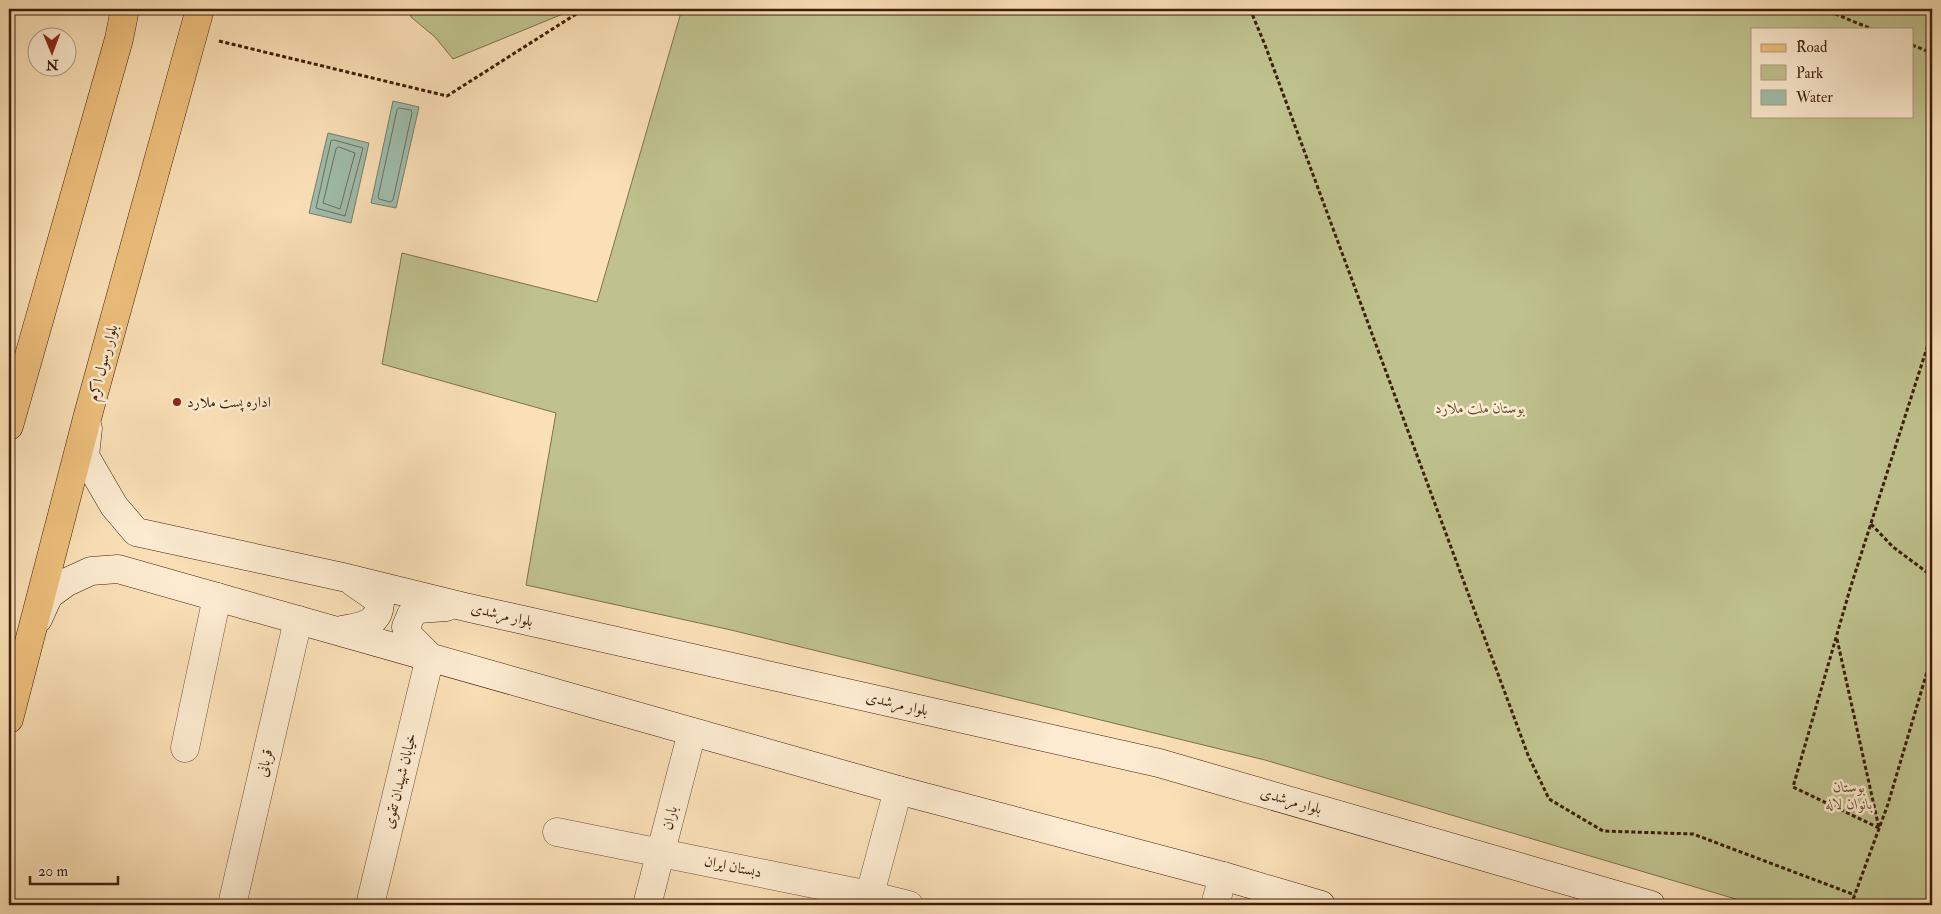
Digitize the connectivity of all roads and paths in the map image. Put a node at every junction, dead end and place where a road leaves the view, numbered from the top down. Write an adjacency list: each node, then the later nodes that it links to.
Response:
1 (127, 9): 11 (main road)
2 (584, 9): 5 (path)
3 (1250, 9): 31 (path)
4 (1823, 9): 6 (path)
5 (197, 22): 10 (main road, بلوار رسول اکرم)
6 (1870, 28)
7 (1914, 46): 8 (path)
8 (1932, 53)
9 (1932, 332): 12 (path)
10 (89, 411): 14 (main road, بلوار مرشدی); 20 (main road, بلوار رسول اکرم)
11 (9, 426)
12 (1871, 524): 13 (path); 19 (path)
13 (1932, 576)
14 (347, 578): 16 (main road, بلوار مرشدی); 18 (main road)
15 (217, 597): 17 (main road); 20 (main road); 25 (main road)
16 (466, 607): 22 (main road); 39 (main road, بلوار مرشدی)
17 (298, 620): 18 (main road); 33 (main road, قربانی)
18 (336, 631): 22 (main road)
19 (1836, 637): 27 (path); 27 (path)
20 (29, 640): 23 (main road, بلوار رسول اکرم)
21 (1932, 655): 27 (path)
22 (430, 658): 24 (main road); 34 (main road, خیابان شهیدان تقوی)
23 (9, 718)
24 (692, 732): 26 (main road); 29 (main road, باران)
25 (185, 748)
26 (898, 790): 30 (main road); 32 (main road)
27 (1879, 828): 31 (path)
28 (558, 832): 29 (main road, دبستان ایران)
29 (661, 852): 32 (main road, دبستان ایران); 35 (main road, باران)
30 (1223, 876): 37 (main road); 38 (main road)
31 (1855, 895): 40 (path)
32 (868, 900): 36 (main road, دبستان ایران)
33 (232, 905)
34 (370, 905)
35 (648, 905)
36 (908, 905)
37 (1215, 905)
38 (1321, 905)
39 (1651, 905)
40 (1851, 905)

